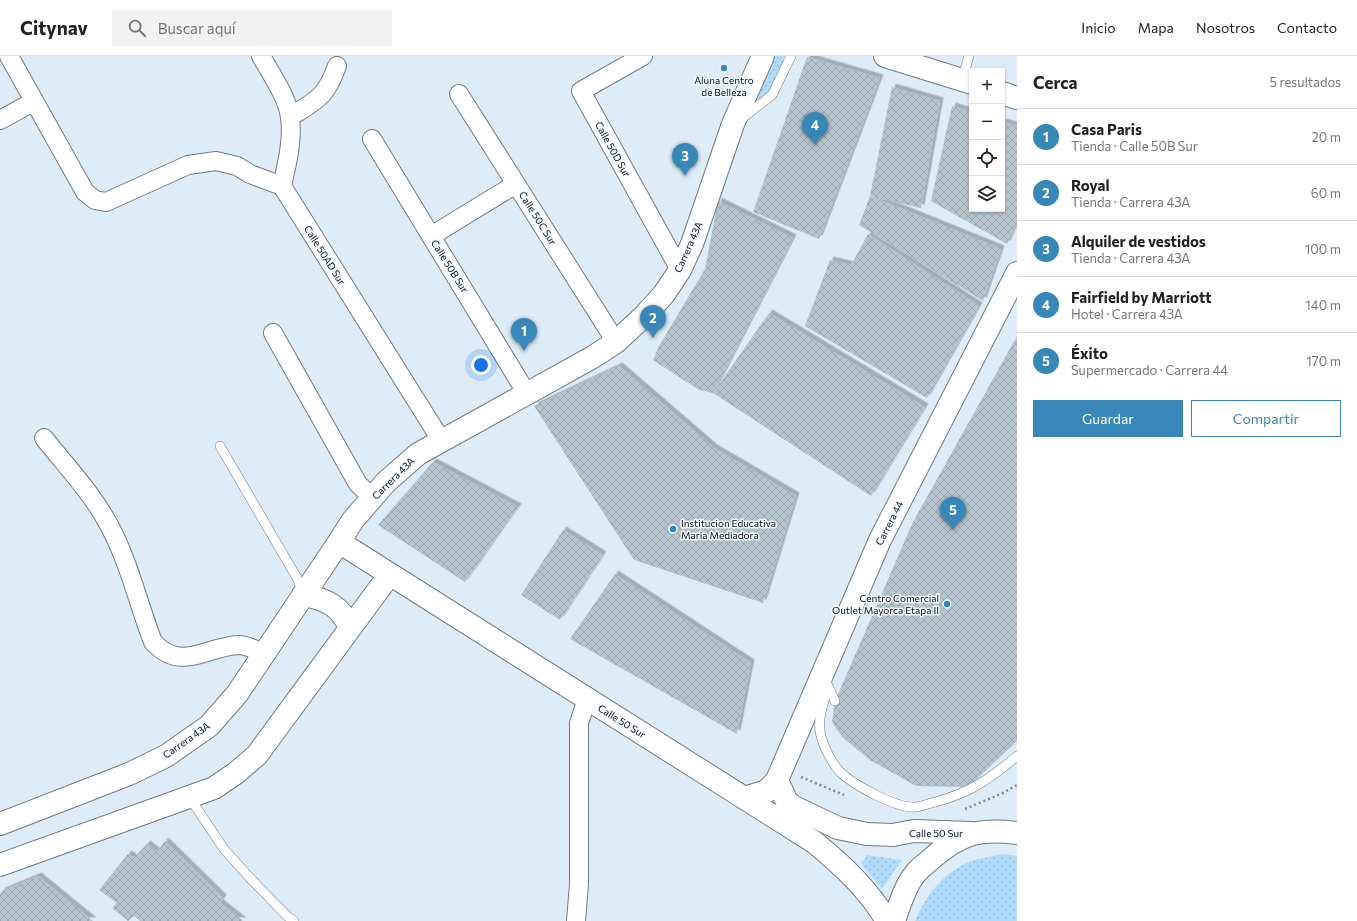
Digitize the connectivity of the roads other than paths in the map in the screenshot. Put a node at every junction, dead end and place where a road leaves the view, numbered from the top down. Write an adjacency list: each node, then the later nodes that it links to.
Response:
1 (9, 56): 13 (street)
2 (261, 56): 14 (street)
3 (643, 56): 21 (street, Calle 50D Sur)
4 (763, 56): 16 (main road, Carrera 43A)
5 (791, 56): 16 (lane)
6 (885, 56): 9 (main road)
7 (969, 56): 9 (lane)
8 (337, 66): 14 (street)
9 (967, 82)
10 (459, 94): 18 (street, Calle 50C Sur)
11 (1005, 94): 12 (main road)
12 (1017, 98)
13 (33, 102): 15 (street); 19 (street)
14 (290, 117): 19 (street)
15 (0, 120)
16 (733, 124): 21 (main road, Carrera 43A)
17 (372, 139): 20 (street, Calle 50B Sur)
18 (516, 184): 20 (street); 24 (street, Calle 50C Sur)
19 (282, 186): 27 (street, Calle 50AD Sur)
20 (431, 236): 25 (street, Calle 50B Sur)
21 (680, 270): 24 (main road, Carrera 43A)
22 (1017, 273): 35 (main road, Carrera 44)
23 (273, 333): 29 (street)
24 (616, 342): 25 (main road, Carrera 43A)
25 (527, 394): 27 (main road, Carrera 43A)
26 (44, 438): 34 (street)
27 (441, 440): 29 (main road, Carrera 43A)
28 (220, 446): 32 (lane)
29 (373, 498): 30 (main road, Carrera 43A)
30 (338, 542): 31 (main road, Calle 50 Sur); 32 (main road, Carrera 43A)
31 (390, 574): 33 (main road); 36 (main road, Calle 50 Sur)
32 (303, 595): 33 (main road); 34 (main road, Carrera 43A)
33 (350, 628): 40 (main road)
34 (265, 653): 43 (main road, Carrera 43A)
35 (826, 681): 37 (lane); 38 (lane); 39 (main road, Carrera 44)
36 (587, 699): 41 (main road, Calle 50 Sur); 48 (street)
37 (835, 701)
38 (1017, 756)
39 (777, 780): 41 (main road); 44 (main road, Calle 50 Sur)
40 (189, 797): 46 (main road); 47 (lane)
41 (744, 798): 49 (main road, Calle 50 Sur)
42 (1017, 816): 44 (main road)
43 (0, 824)
44 (981, 832): 45 (main road, Calle 50 Sur); 50 (main road)
45 (1017, 833)
46 (0, 864)
47 (294, 921)
48 (576, 921)
49 (887, 921)
50 (894, 921)

